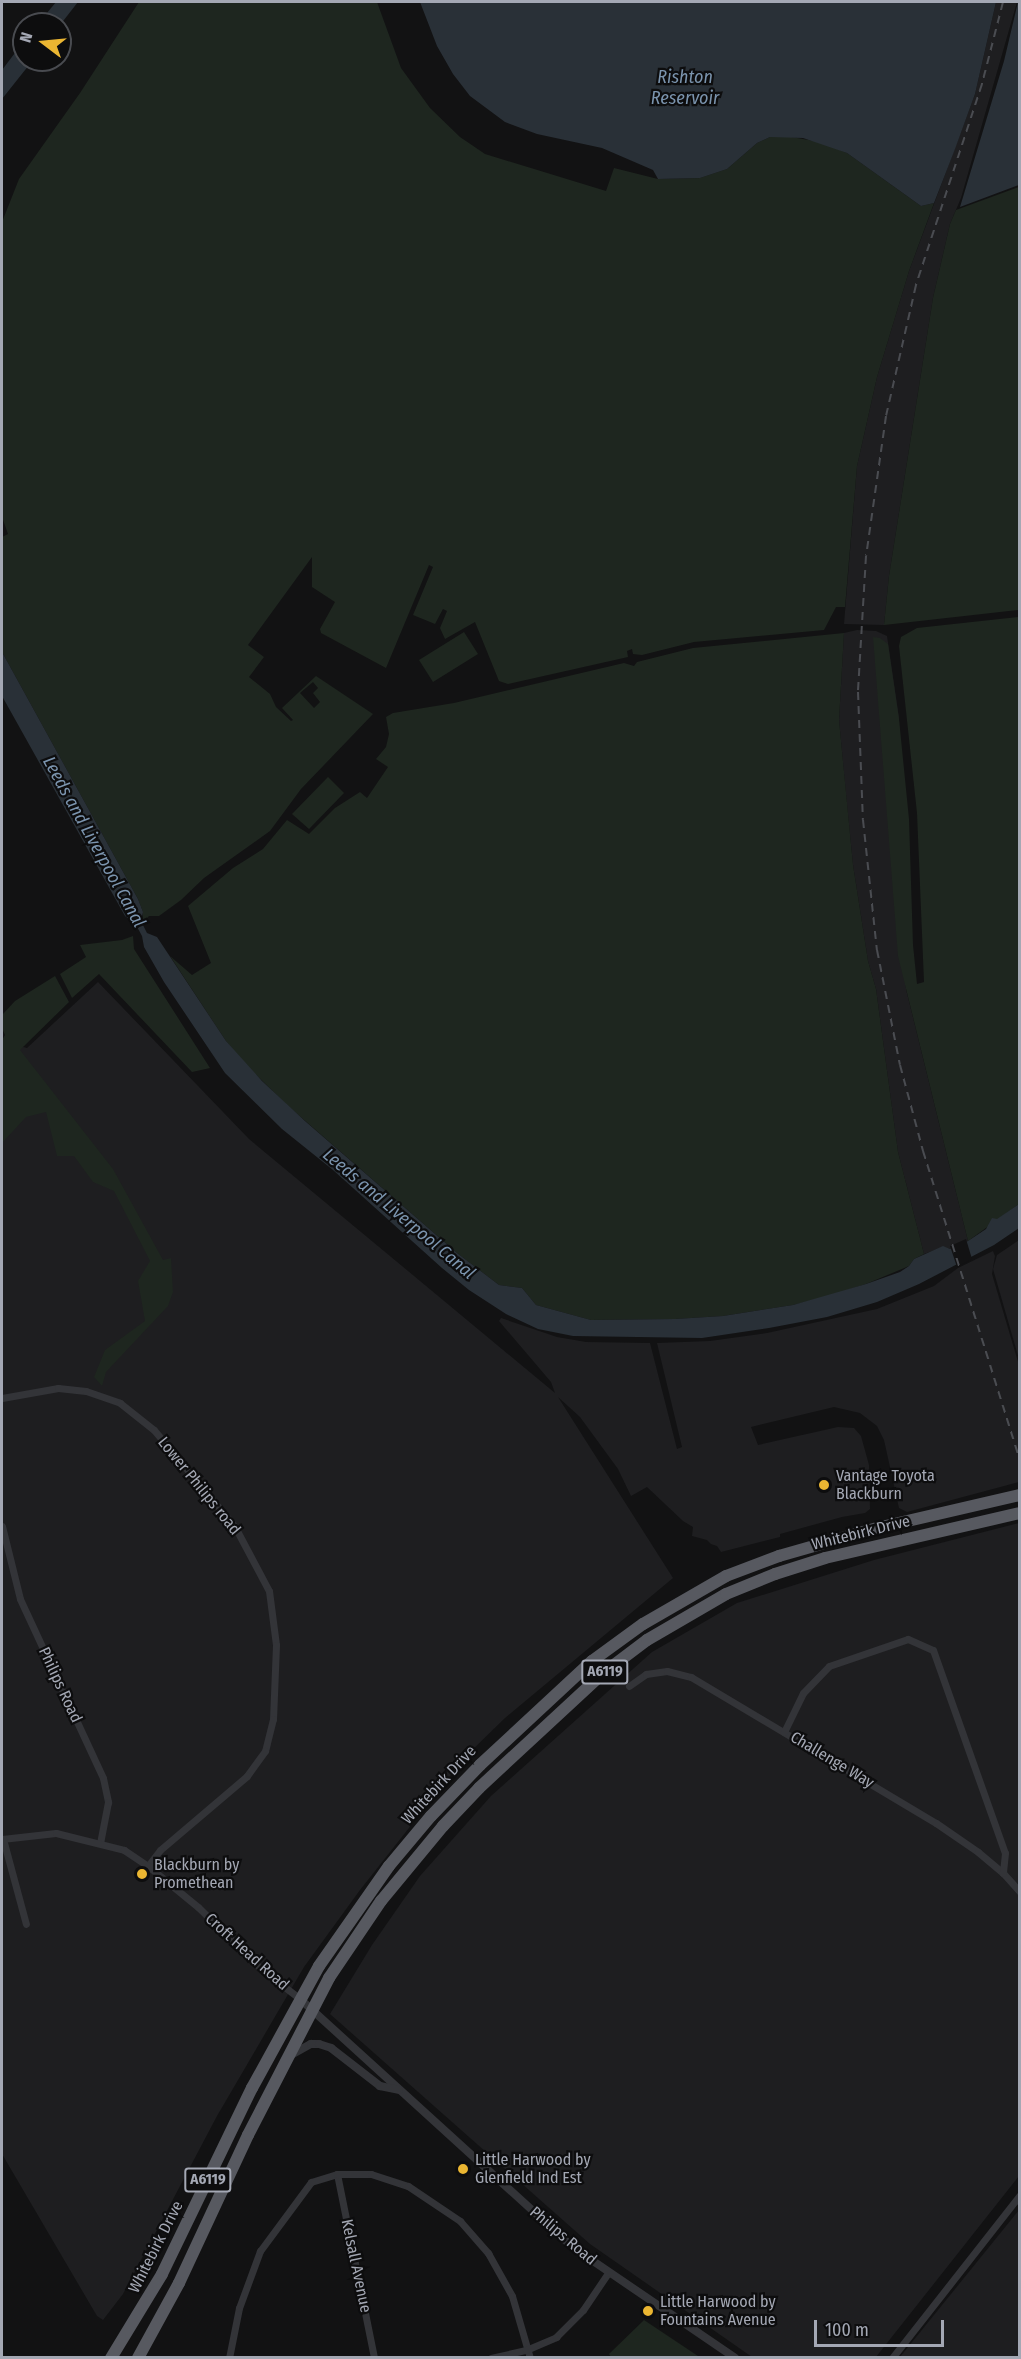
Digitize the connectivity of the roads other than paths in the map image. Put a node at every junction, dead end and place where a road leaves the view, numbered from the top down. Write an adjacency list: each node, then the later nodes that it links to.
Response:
1 (2, 1398): 9 (street, Lower Philips road)
2 (1020, 1495): 13 (highway, Whitebirk Drive / A6119)
3 (1020, 1513): 14 (highway, Whitebirk Drive / A6119)
4 (2, 1526): 8 (street, Philips Road)
5 (629, 1686): 6 (street, Challenge Way)
6 (784, 1732): 10 (street, Challenge Way); 10 (street)
7 (2, 1839): 8 (street, Croft Head Road); 12 (street)
8 (100, 1843): 9 (street, Croft Head Road)
9 (148, 1866): 13 (street, Croft Head Road)
10 (1003, 1873): 11 (street, Challenge Way)
11 (1020, 1892)
12 (26, 1924)
13 (299, 1998): 14 (street, Philips Road); 21 (highway, Whitebirk Drive / A6119)
14 (310, 2009): 15 (highway, Whitebirk Drive / A6119); 16 (street, Philips Road)
15 (285, 2061): 16 (street); 22 (highway, Whitebirk Drive / A6119)
16 (399, 2090): 19 (street, Philips Road)
17 (336, 2174): 20 (street); 23 (street); 24 (street, Kelsall Avenue)
18 (1020, 2195): 27 (street)
19 (608, 2273): 20 (street); 26 (street, Philips Road)
20 (528, 2354): 25 (street)
21 (111, 2358)
22 (138, 2358)
23 (229, 2358)
24 (374, 2358)
25 (491, 2358)
26 (735, 2358)
27 (892, 2358)

